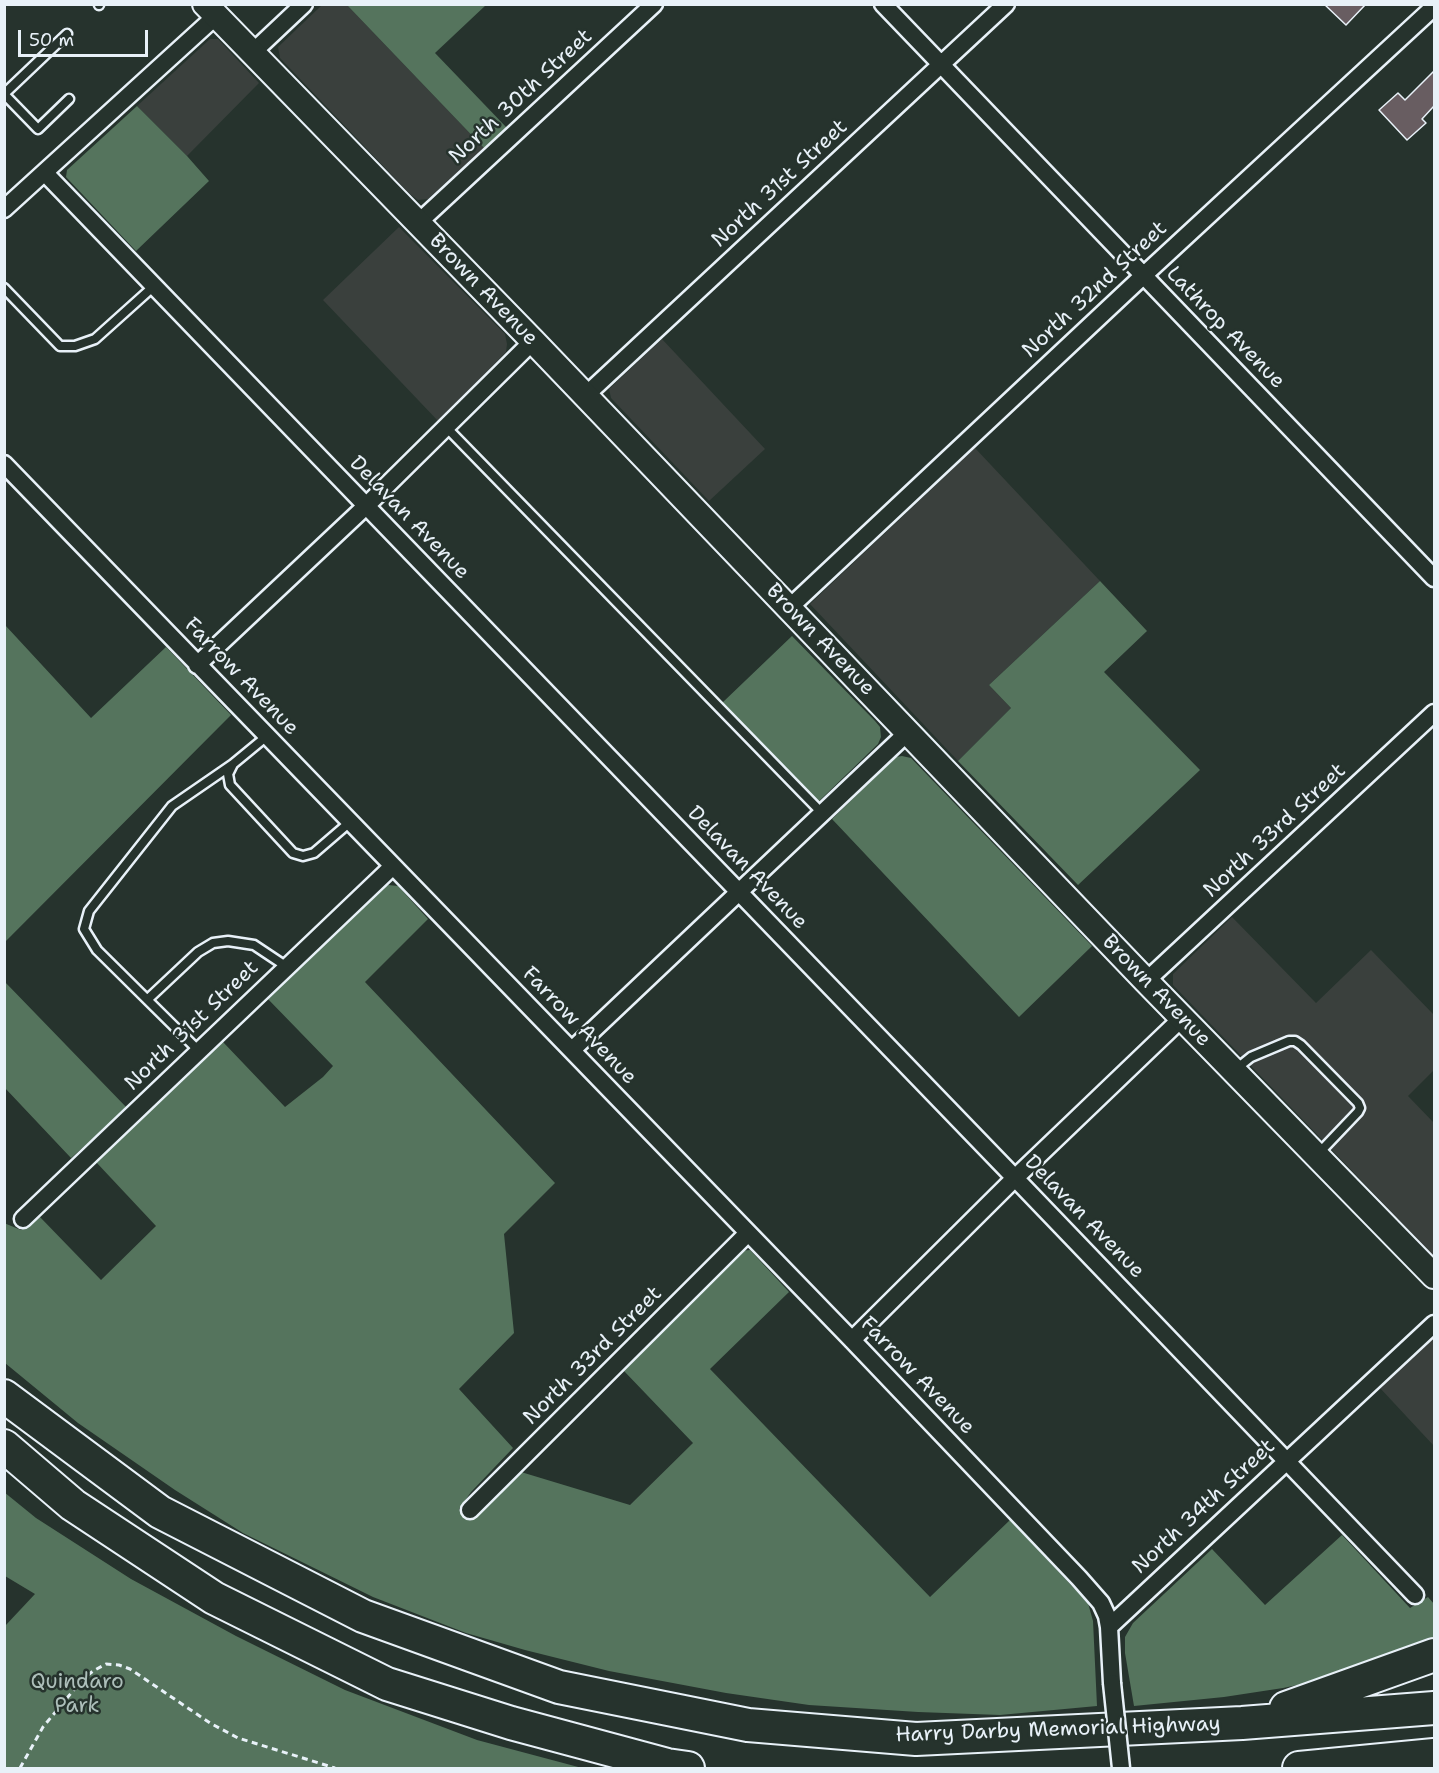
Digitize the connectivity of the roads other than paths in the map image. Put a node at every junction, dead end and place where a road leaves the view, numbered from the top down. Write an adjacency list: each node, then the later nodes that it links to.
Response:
1 (304, 4): 8 (street)
2 (654, 4): 13 (street, North 30th Street)
3 (883, 4): 9 (street, Lathrop Avenue)
4 (1006, 4): 9 (street, North 31st Street)
5 (1434, 7): 14 (street, North 32nd Street)
6 (211, 10): 8 (main road, Brown Avenue); 11 (street)
7 (67, 34): 10 (lane)
8 (252, 53): 13 (main road, Brown Avenue)
9 (941, 64): 14 (street, Lathrop Avenue); 18 (street, North 31st Street)
10 (69, 99)
11 (45, 173): 12 (street); 15 (street, Delavan Avenue)
12 (4, 209)
13 (418, 223): 17 (main road, Brown Avenue)
14 (1144, 276): 22 (street, Lathrop Avenue); 23 (street, North 32nd Street)
15 (154, 286): 16 (lane); 21 (street, Delavan Avenue)
16 (4, 288)
17 (533, 341): 18 (main road, Brown Avenue); 19 (street)
18 (585, 396): 23 (main road, Brown Avenue)
19 (446, 427): 21 (street); 29 (lane)
20 (4, 464): 24 (street, Farrow Avenue)
21 (366, 506): 24 (street); 32 (street, Delavan Avenue)
22 (1434, 578)
23 (789, 608): 26 (main road, Brown Avenue)
24 (198, 664): 27 (street, Farrow Avenue)
25 (1434, 713): 34 (street, North 33rd Street)
26 (908, 732): 29 (street); 34 (main road, Brown Avenue)
27 (267, 736): 28 (lane); 30 (street, Farrow Avenue)
28 (233, 764): 30 (lane); 35 (lane)
29 (822, 813): 32 (street)
30 (350, 822): 31 (street, Farrow Avenue)
31 (393, 866): 33 (street, North 31st Street); 38 (street, Farrow Avenue)
32 (738, 892): 38 (street); 41 (street, Delavan Avenue)
33 (287, 967): 35 (lane); 37 (street, North 31st Street)
34 (1146, 981): 36 (main road, Brown Avenue)
35 (148, 999): 37 (lane)
36 (1182, 1018): 39 (main road, Brown Avenue); 41 (street)
37 (200, 1050): 42 (street, North 31st Street)
38 (572, 1050): 43 (street, Farrow Avenue)
39 (1234, 1070): 40 (main road, Brown Avenue); 40 (lane)
40 (1316, 1155): 44 (main road, Brown Avenue)
41 (1015, 1178): 46 (street); 49 (street, Delavan Avenue)
42 (23, 1219)
43 (748, 1233): 46 (street, Farrow Avenue); 50 (street, North 33rd Street)
44 (1434, 1276)
45 (1434, 1324): 49 (street, North 34th Street)
46 (852, 1340): 52 (street, Farrow Avenue)
47 (4, 1396): 55 (highway, Harry Darby Memorial Highway)
48 (4, 1446): 57 (highway)
49 (1287, 1461): 51 (street, Delavan Avenue); 52 (street, North 34th Street)
50 (470, 1510)
51 (1415, 1595)
52 (1110, 1627): 58 (street, bridge)
53 (1434, 1655): 55 (highway)
54 (1434, 1708): 55 (highway, Harry Darby Memorial Highway)
55 (1242, 1723)
56 (1434, 1755): 59 (highway)
57 (688, 1768)
58 (1121, 1768)
59 (1314, 1768)

